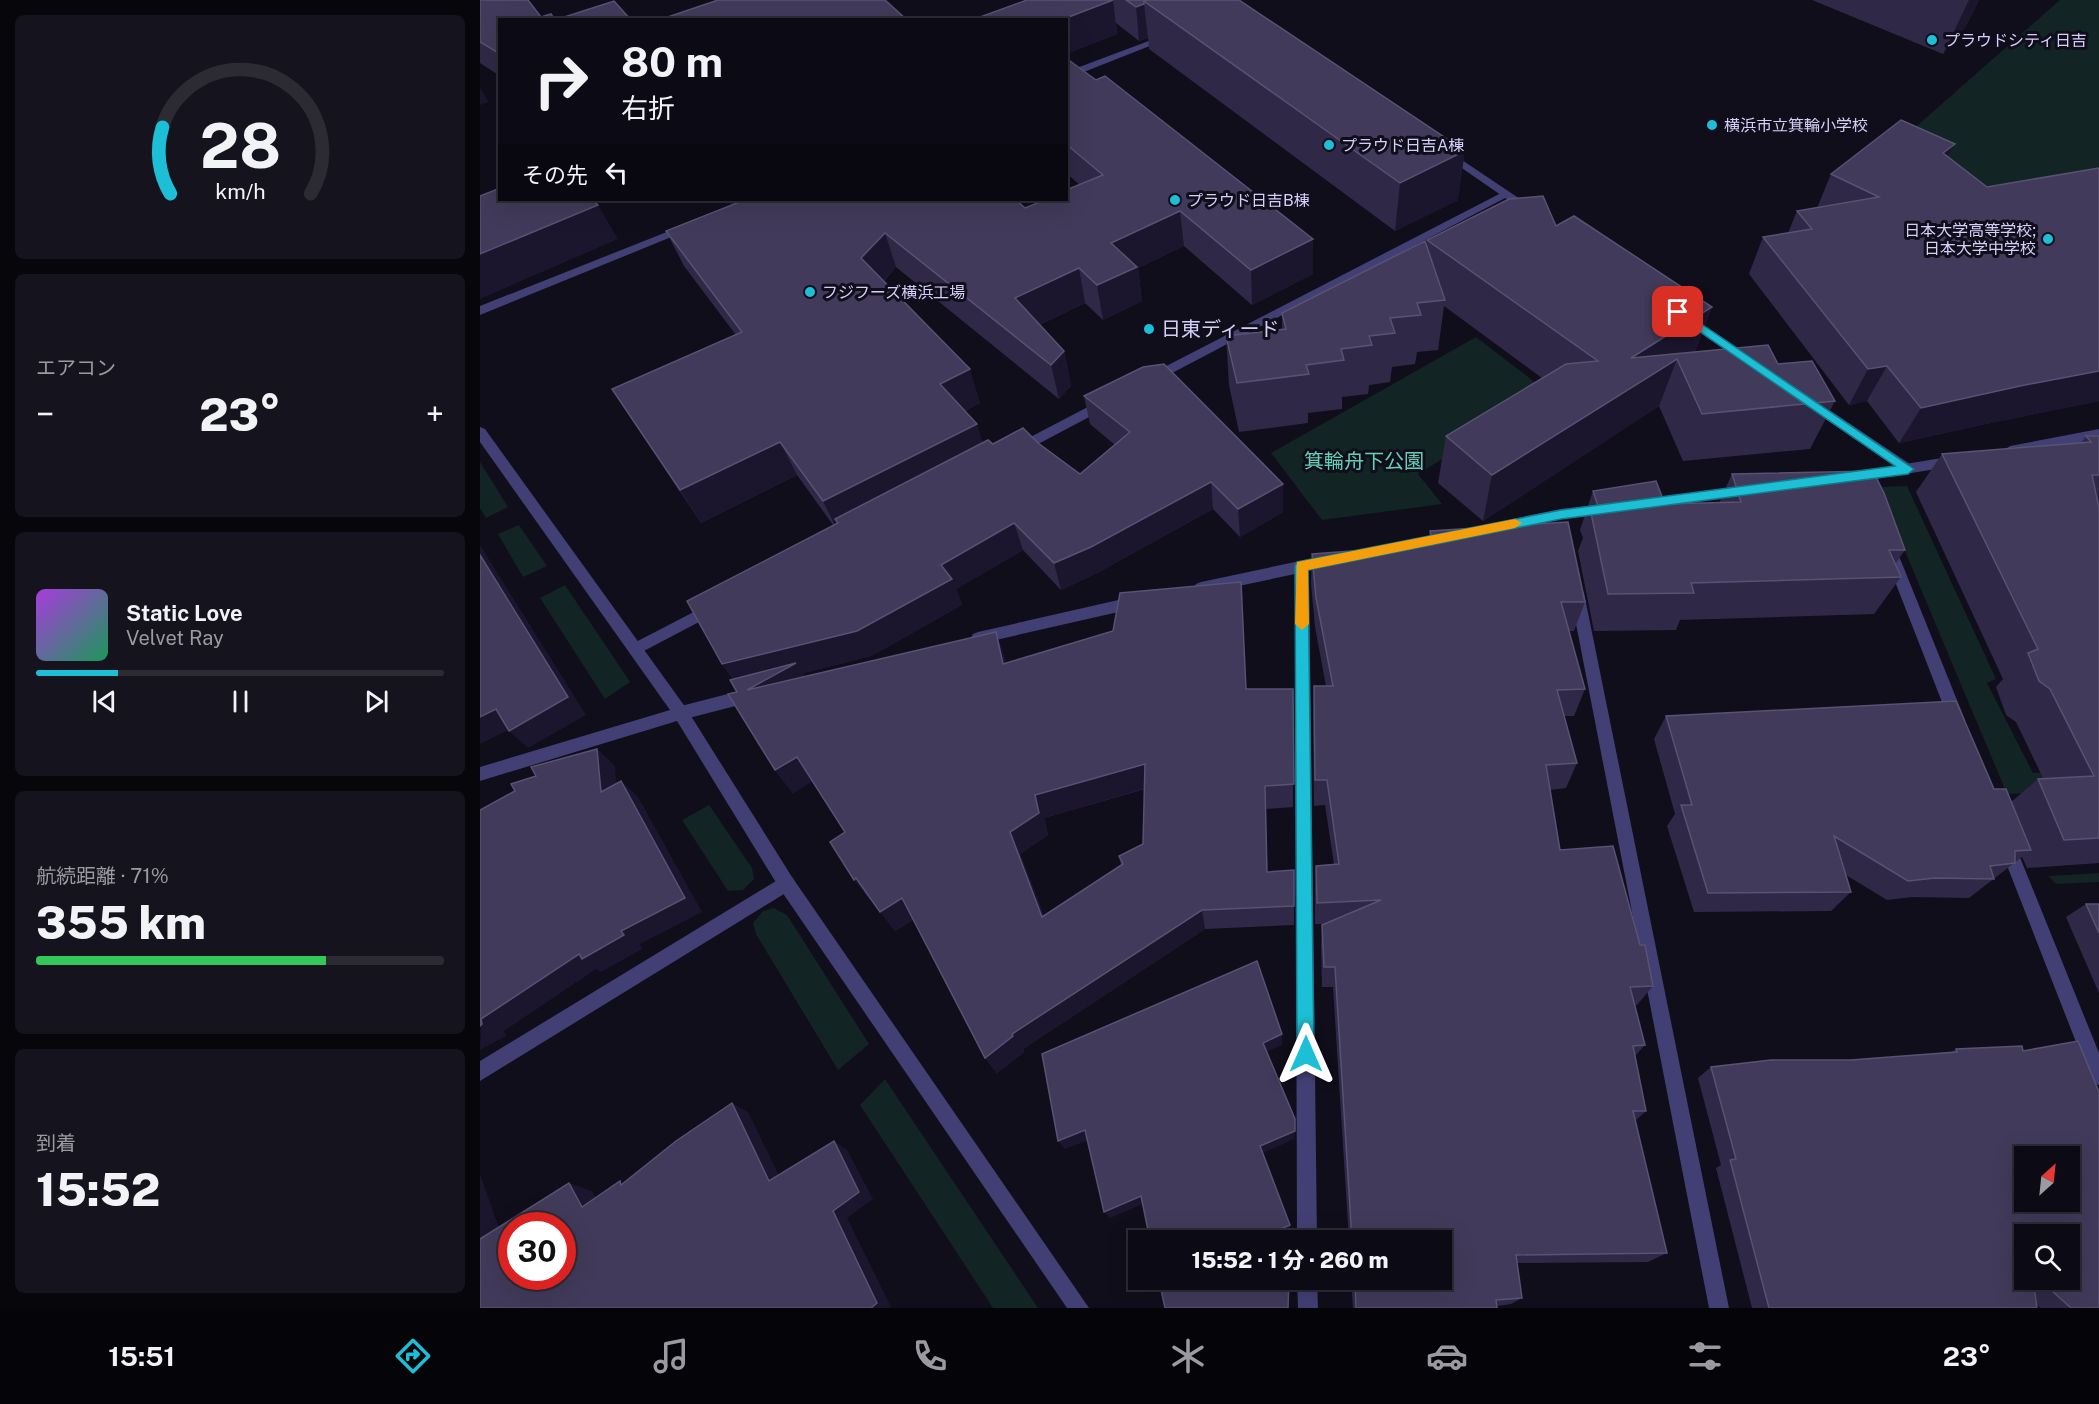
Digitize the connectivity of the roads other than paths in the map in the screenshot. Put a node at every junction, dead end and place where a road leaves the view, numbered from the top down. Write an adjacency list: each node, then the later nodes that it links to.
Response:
1 (1174, 34): 2 (street)
2 (1068, 75)
3 (1438, 147): 4 (street)
4 (1505, 194): 5 (street); 10 (street)
5 (1534, 214)
6 (701, 222): 8 (street)
7 (1672, 308): 9 (street)
8 (480, 311)
9 (1760, 368)
10 (1134, 388)
11 (1800, 395): 18 (street)
12 (1112, 399): 16 (street)
13 (480, 432): 28 (street)
14 (2099, 434): 15 (street)
15 (1998, 453)
16 (1006, 455)
17 (1964, 459): 18 (street)
18 (1908, 469): 19 (street)
19 (1837, 479)
20 (1757, 490): 22 (street)
21 (1886, 541): 31 (street)
22 (1302, 566): 24 (street); 37 (street)
23 (1573, 573): 41 (street)
24 (1185, 592)
25 (730, 599): 28 (street)
26 (1149, 599): 27 (street)
27 (963, 641)
28 (635, 649): 30 (street)
29 (760, 693): 30 (street)
30 (681, 713): 32 (street); 34 (street)
31 (1964, 736)
32 (480, 774)
33 (1999, 825): 36 (street)
34 (786, 882): 35 (street); 39 (street)
35 (480, 1072)
36 (2099, 1076)
37 (1307, 1230)
38 (1307, 1290): 40 (street)
39 (1079, 1308)
40 (1308, 1308)
41 (1719, 1308)

